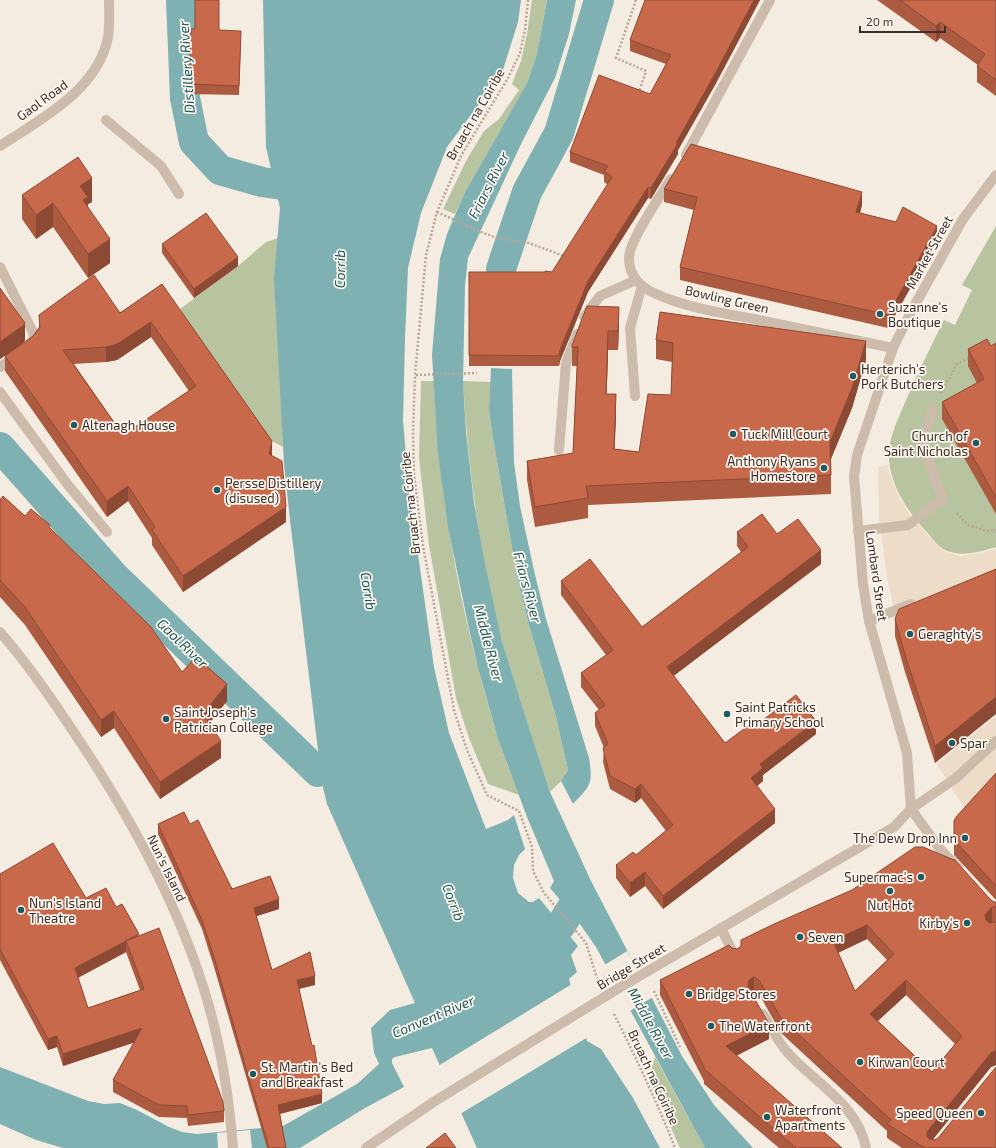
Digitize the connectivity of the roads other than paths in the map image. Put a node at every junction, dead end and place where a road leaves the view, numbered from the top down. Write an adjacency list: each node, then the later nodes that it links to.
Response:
1 (109, 0): 4 (street, Gaol Road)
2 (770, 0): 8 (street)
3 (106, 120): 6 (street)
4 (0, 146)
5 (994, 178): 9 (street, Market Street)
6 (179, 194)
7 (0, 268): 10 (street)
8 (639, 283): 9 (street, Bowling Green); 12 (street); 14 (street)
9 (893, 348): 15 (street, Lombard Street)
10 (0, 368)
11 (0, 392): 16 (street)
12 (635, 396)
13 (932, 410): 15 (street)
14 (558, 450)
15 (858, 531): 18 (street, Lombard Street)
16 (107, 532)
17 (923, 599): 18 (street)
18 (869, 621): 21 (street, Lombard Street)
19 (0, 632): 26 (street, Nun's Island)
20 (996, 741): 21 (street, Bridge Street)
21 (911, 809): 22 (street); 23 (street, Bridge Street)
22 (965, 876)
23 (721, 928): 24 (street); 27 (street, Bridge Street)
24 (735, 957)
25 (758, 1004): 28 (street)
26 (233, 1148)
27 (366, 1148)
28 (866, 1148)

